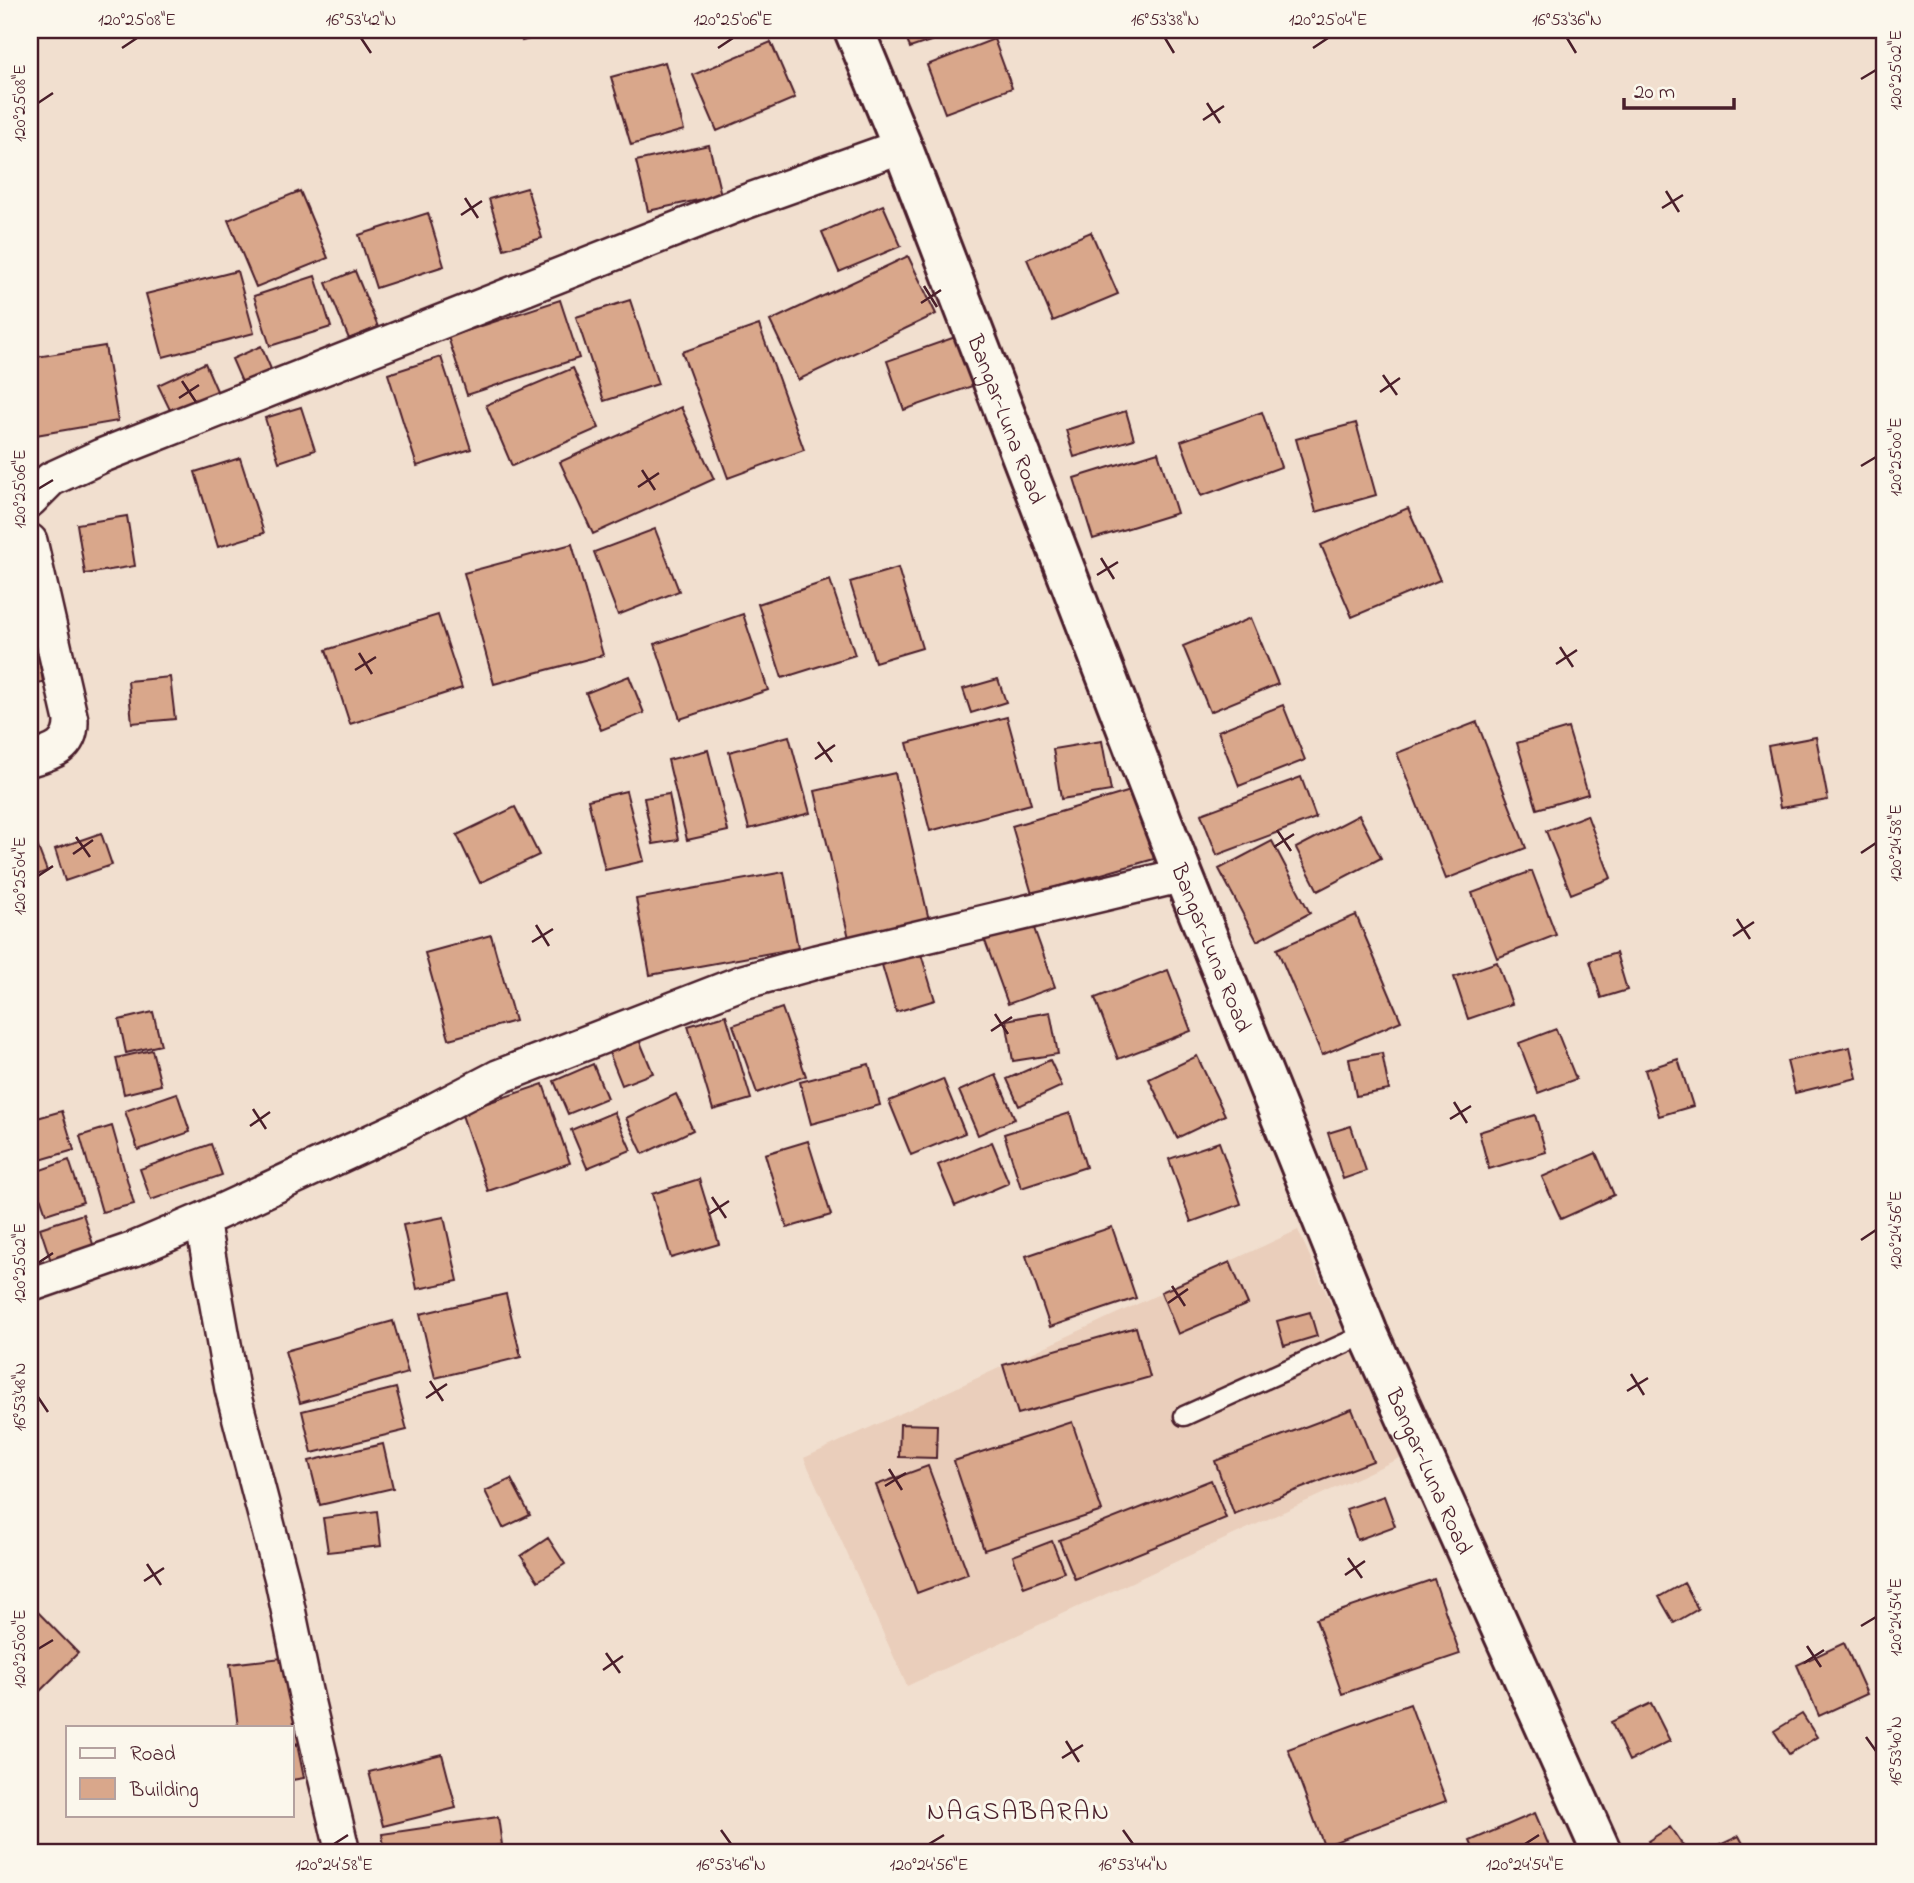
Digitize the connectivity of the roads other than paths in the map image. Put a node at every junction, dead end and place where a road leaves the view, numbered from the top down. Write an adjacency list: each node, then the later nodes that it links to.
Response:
1 (854, 30): 2 (main road, Bangar-Luna Road)
2 (902, 146): 3 (street); 6 (main road, Bangar-Luna Road)
3 (30, 500)
4 (30, 541): 5 (street)
5 (30, 760)
6 (1183, 875): 7 (street); 9 (main road, Bangar-Luna Road)
7 (202, 1220): 8 (street); 11 (street)
8 (30, 1285)
9 (1368, 1333): 10 (lane); 12 (main road, Bangar-Luna Road)
10 (1184, 1416)
11 (343, 1853)
12 (1602, 1853)

